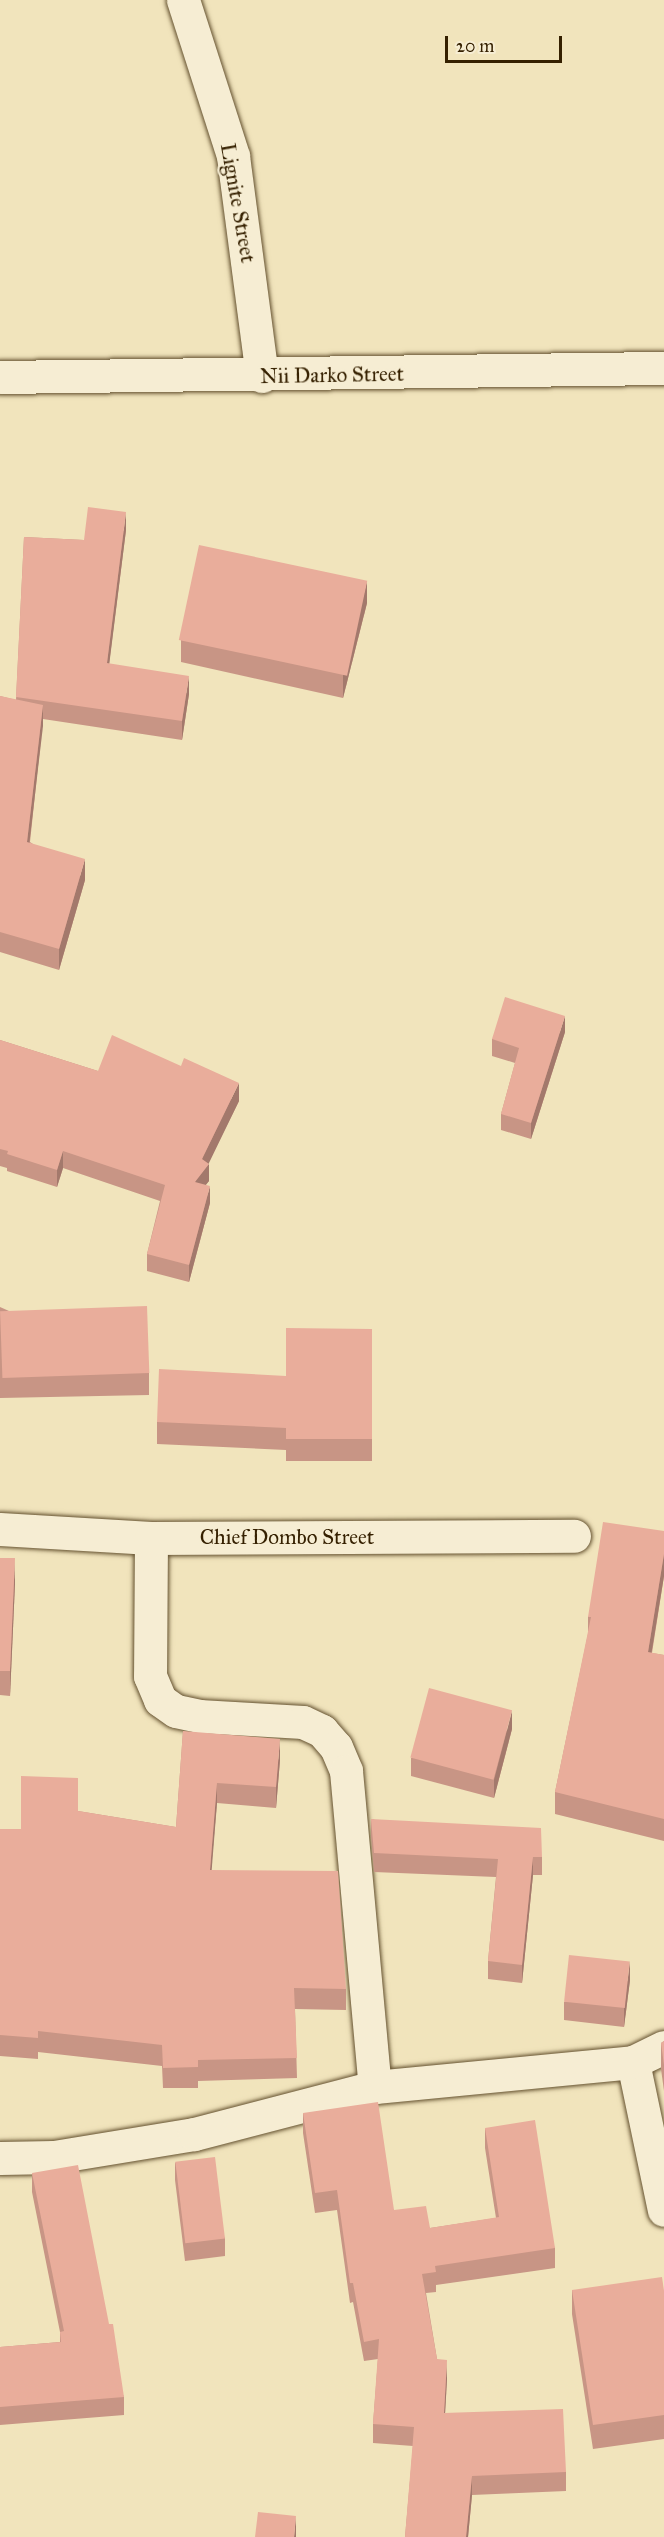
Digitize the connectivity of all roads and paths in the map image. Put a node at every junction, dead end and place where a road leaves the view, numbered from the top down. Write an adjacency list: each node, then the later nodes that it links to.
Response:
1 (183, 0): 3 (street, Lignite Street)
2 (664, 368): 3 (street, Nii Darko Street)
3 (262, 376): 4 (street, Nii Darko Street)
4 (0, 377)
5 (0, 1529): 7 (street, Chief Dombo Street)
6 (574, 1536): 7 (street, Chief Dombo Street)
7 (151, 1538): 10 (street)
8 (664, 2047): 9 (street)
9 (633, 2062): 10 (street); 12 (street)
10 (375, 2087): 11 (street)
11 (0, 2158)
12 (664, 2211)

